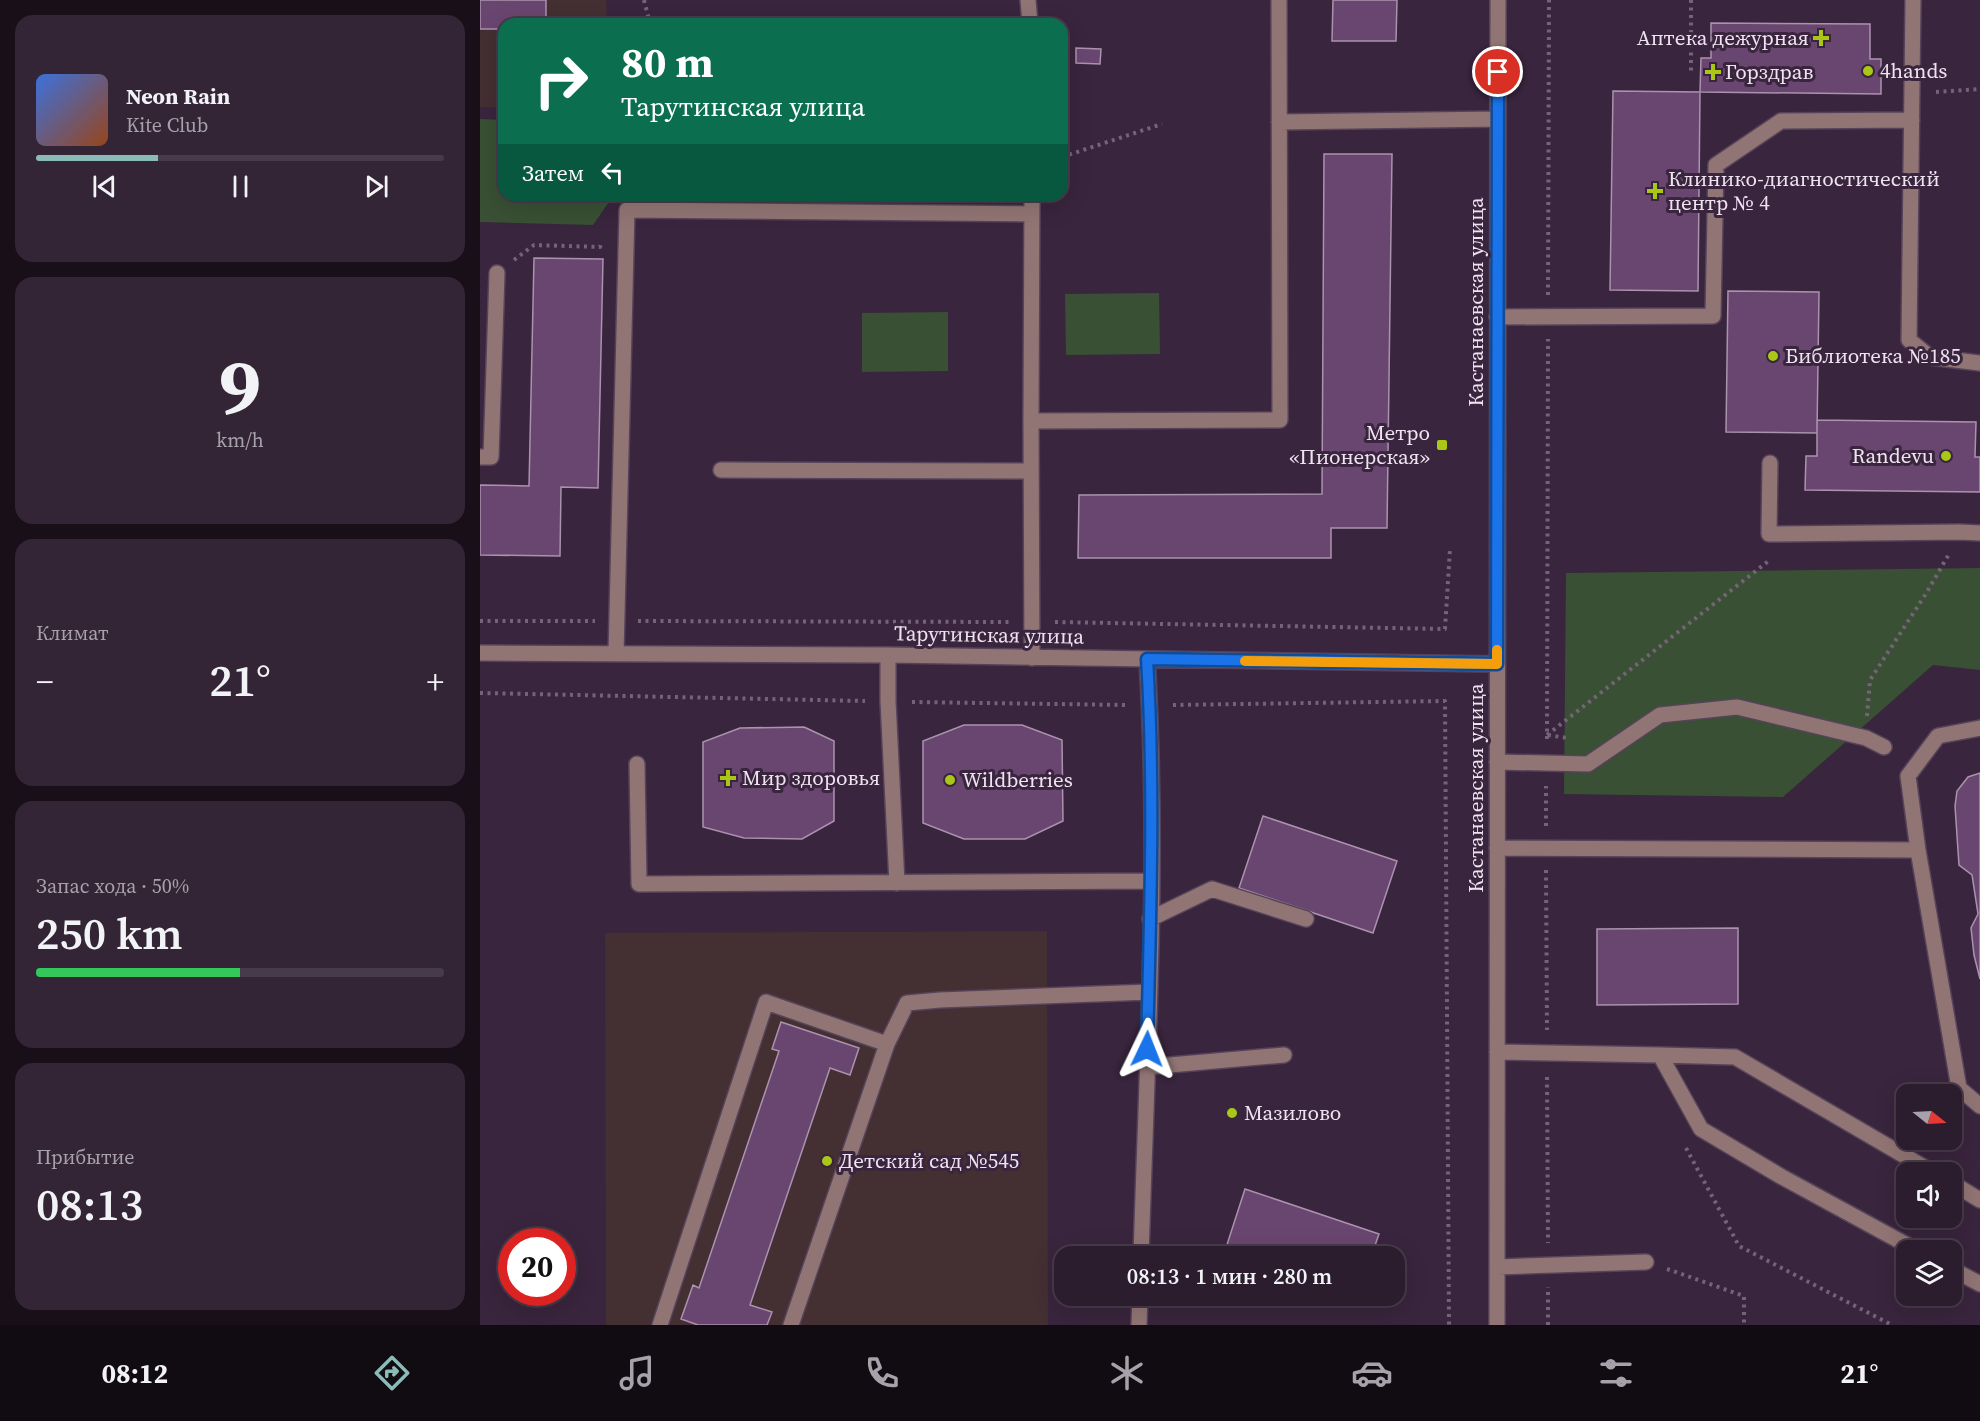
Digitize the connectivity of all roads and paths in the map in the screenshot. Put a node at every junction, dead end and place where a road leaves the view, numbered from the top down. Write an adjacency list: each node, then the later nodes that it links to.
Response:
1 (645, 0): 8 (path)
2 (1028, 0): 9 (street)
3 (1279, 0): 15 (street)
4 (1498, 0): 13 (street, Кастанаевская улица)
5 (1549, 0): 23 (path)
6 (1691, 0): 10 (path)
7 (1913, 0): 12 (street)
8 (649, 18)
9 (1030, 18)
10 (1691, 72)
11 (1980, 89): 12 (path)
12 (1912, 94): 14 (street)
13 (1498, 119): 15 (street); 22 (street, Кастанаевская улица)
14 (1912, 120): 23 (street); 24 (street)
15 (1279, 123): 25 (street)
16 (1162, 124): 17 (path)
17 (1068, 155)
18 (1032, 201): 20 (street)
19 (627, 210): 20 (street); 21 (path); 35 (street)
20 (1032, 214): 25 (street)
21 (497, 273): 26 (street)
22 (1497, 317): 23 (street); 42 (street, Кастанаевская улица)
23 (1548, 317): 44 (path)
24 (1980, 363)
25 (1030, 422): 29 (street)
26 (480, 457)
27 (1770, 463): 30 (street)
28 (721, 470): 29 (street)
29 (1031, 471): 36 (street)
30 (1802, 534): 31 (street); 44 (path)
31 (1980, 534)
32 (1450, 549): 36 (path)
33 (1944, 563): 45 (path)
34 (480, 621): 35 (path)
35 (617, 621): 36 (path); 38 (street)
36 (1032, 622): 40 (street)
37 (480, 652): 38 (street, Тарутинская улица)
38 (616, 654): 39 (street, Тарутинская улица)
39 (888, 655): 40 (street, Тарутинская улица); 54 (street)
40 (1032, 658): 41 (street, Тарутинская улица)
41 (1147, 659): 42 (street, Тарутинская улица); 53 (street)
42 (1497, 664): 47 (street, Кастанаевская улица)
43 (1980, 728): 52 (street)
44 (1547, 735): 48 (path)
45 (1866, 738): 46 (street); 48 (street)
46 (1884, 747)
47 (1497, 762): 48 (street); 50 (street, Кастанаевская улица)
48 (1546, 763): 51 (path)
49 (637, 764): 54 (street)
50 (1497, 848): 51 (street); 59 (street, Кастанаевская улица)
51 (1545, 849): 52 (street); 60 (path)
52 (1918, 850): 64 (street)
53 (1152, 881): 54 (street); 55 (street)
54 (897, 882)
55 (1150, 919): 56 (street); 57 (street)
56 (1306, 919)
57 (1149, 992): 58 (street); 63 (street)
58 (887, 1044): 77 (street); 78 (street)
59 (1497, 1052): 60 (street); 73 (street, Кастанаевская улица)
60 (1547, 1053): 62 (street); 72 (path)
61 (1284, 1055): 63 (street)
62 (1660, 1055): 66 (street); 69 (street)
63 (1147, 1067): 70 (street)
64 (1980, 1106)
65 (1685, 1145): 83 (path)
66 (1915, 1162)
67 (1962, 1189): 68 (street)
68 (1980, 1200)
69 (1898, 1240)
70 (1143, 1246)
71 (1646, 1262): 72 (street); 82 (path)
72 (1548, 1266): 73 (street); 81 (path)
73 (1497, 1267): 80 (street, Кастанаевская улица)
74 (1962, 1274): 75 (street)
75 (1980, 1284)
76 (1140, 1306): 79 (street)
77 (660, 1325)
78 (791, 1325)
79 (1139, 1325)
80 (1497, 1325)
81 (1548, 1325)
82 (1744, 1325)
83 (1892, 1325)

